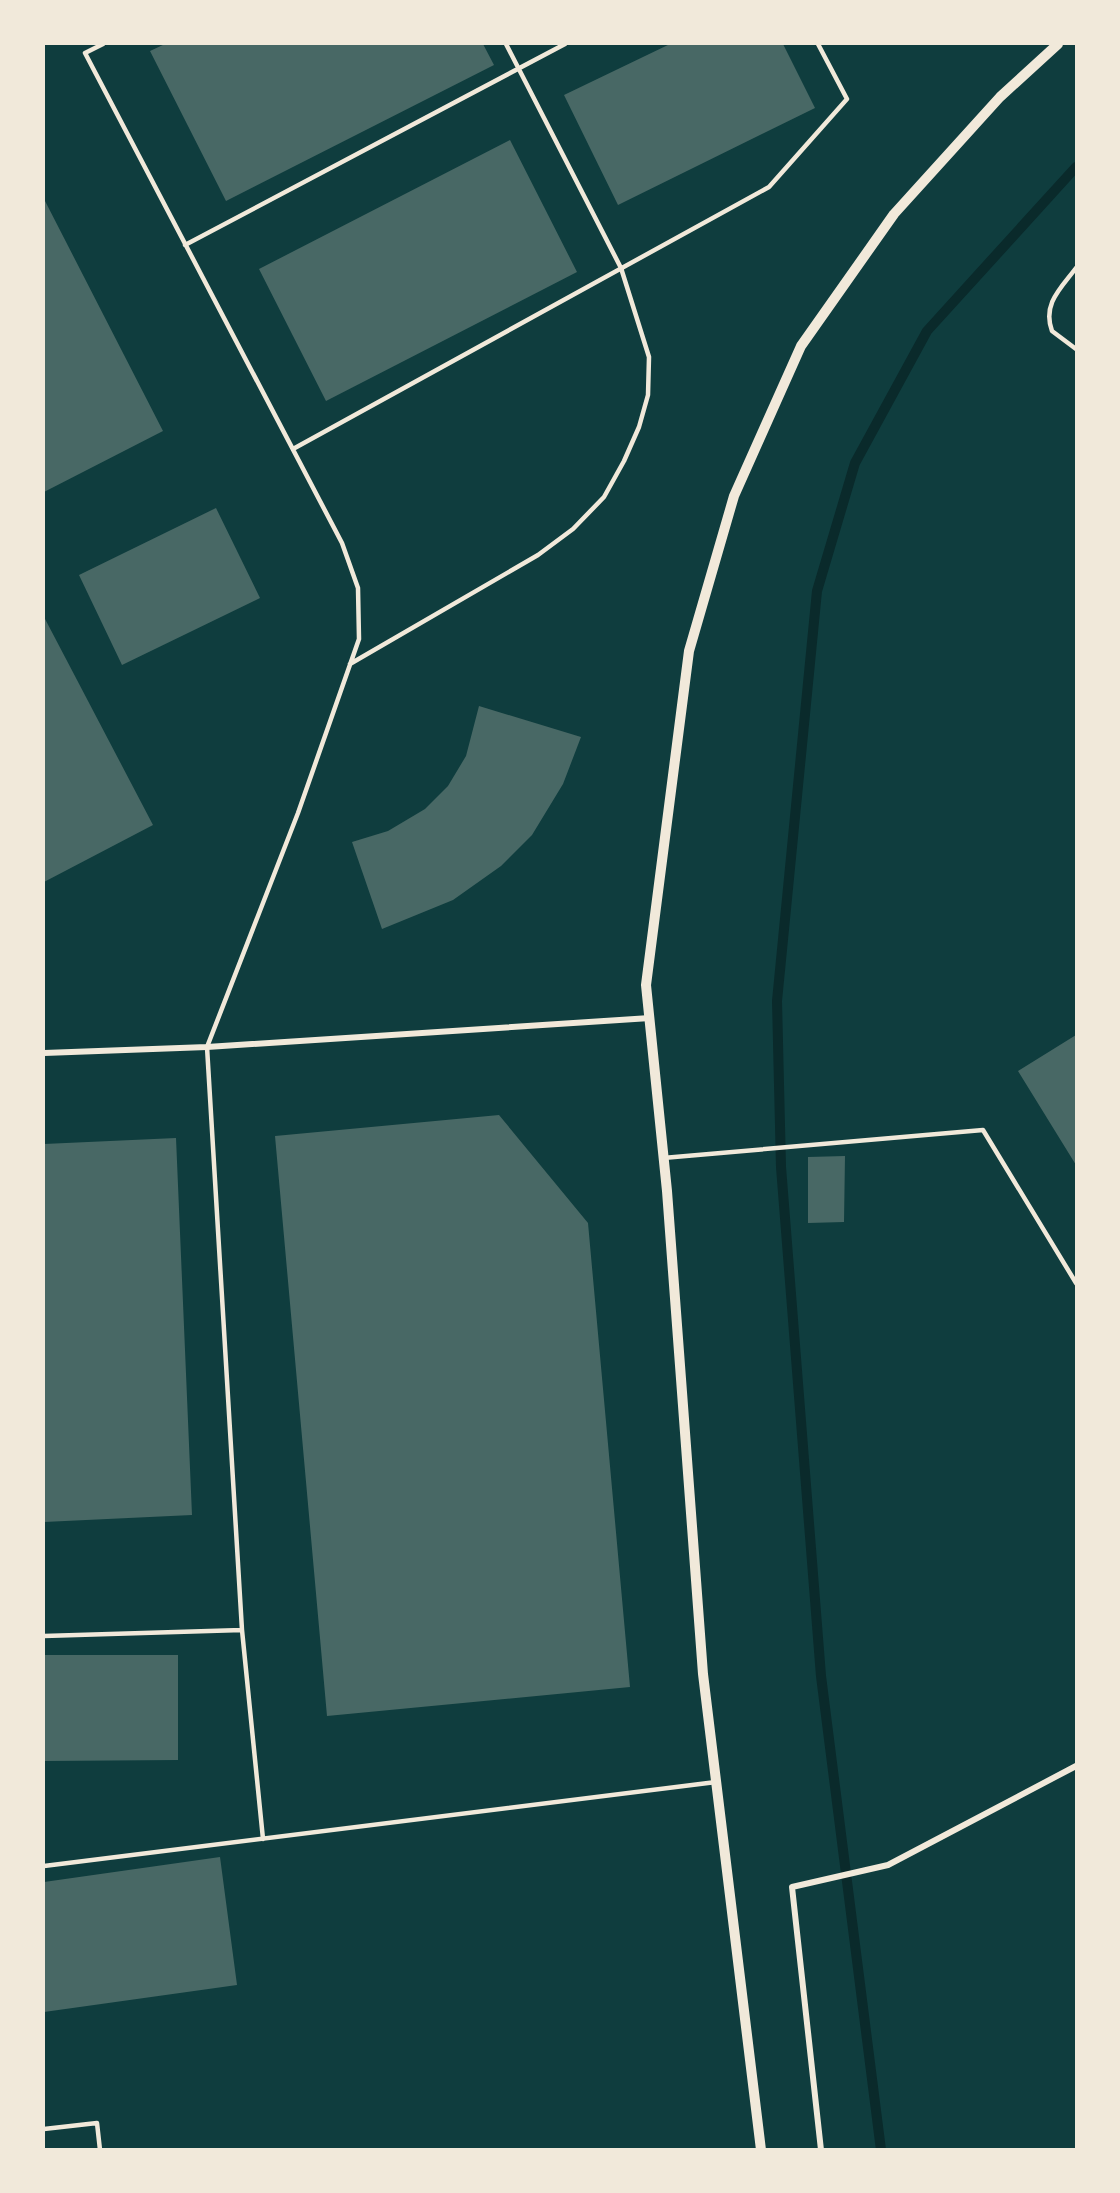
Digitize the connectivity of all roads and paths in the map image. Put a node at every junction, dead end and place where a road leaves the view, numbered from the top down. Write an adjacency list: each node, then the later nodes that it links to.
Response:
1 (103, 44): 7 (lane)
2 (506, 44): 6 (lane)
3 (565, 44): 6 (lane)
4 (818, 44): 8 (lane)
5 (1058, 44): 13 (street)
6 (518, 68): 7 (lane); 8 (lane)
7 (185, 245): 11 (lane)
8 (621, 268): 11 (lane); 12 (lane)
9 (1077, 268): 10 (lane)
10 (1077, 349)
11 (293, 449): 12 (lane)
12 (350, 664): 14 (lane)
13 (650, 1018): 14 (street); 16 (street)
14 (207, 1047): 15 (street); 18 (lane)
15 (44, 1053)
16 (663, 1158): 17 (lane); 21 (street)
17 (1077, 1283)
18 (242, 1630): 19 (lane); 22 (lane)
19 (44, 1636)
20 (1077, 1766): 27 (street)
21 (716, 1782): 22 (lane); 26 (street)
22 (263, 1839): 23 (lane)
23 (44, 1866)
24 (44, 2129): 25 (lane)
25 (100, 2150)
26 (761, 2150)
27 (821, 2150)

